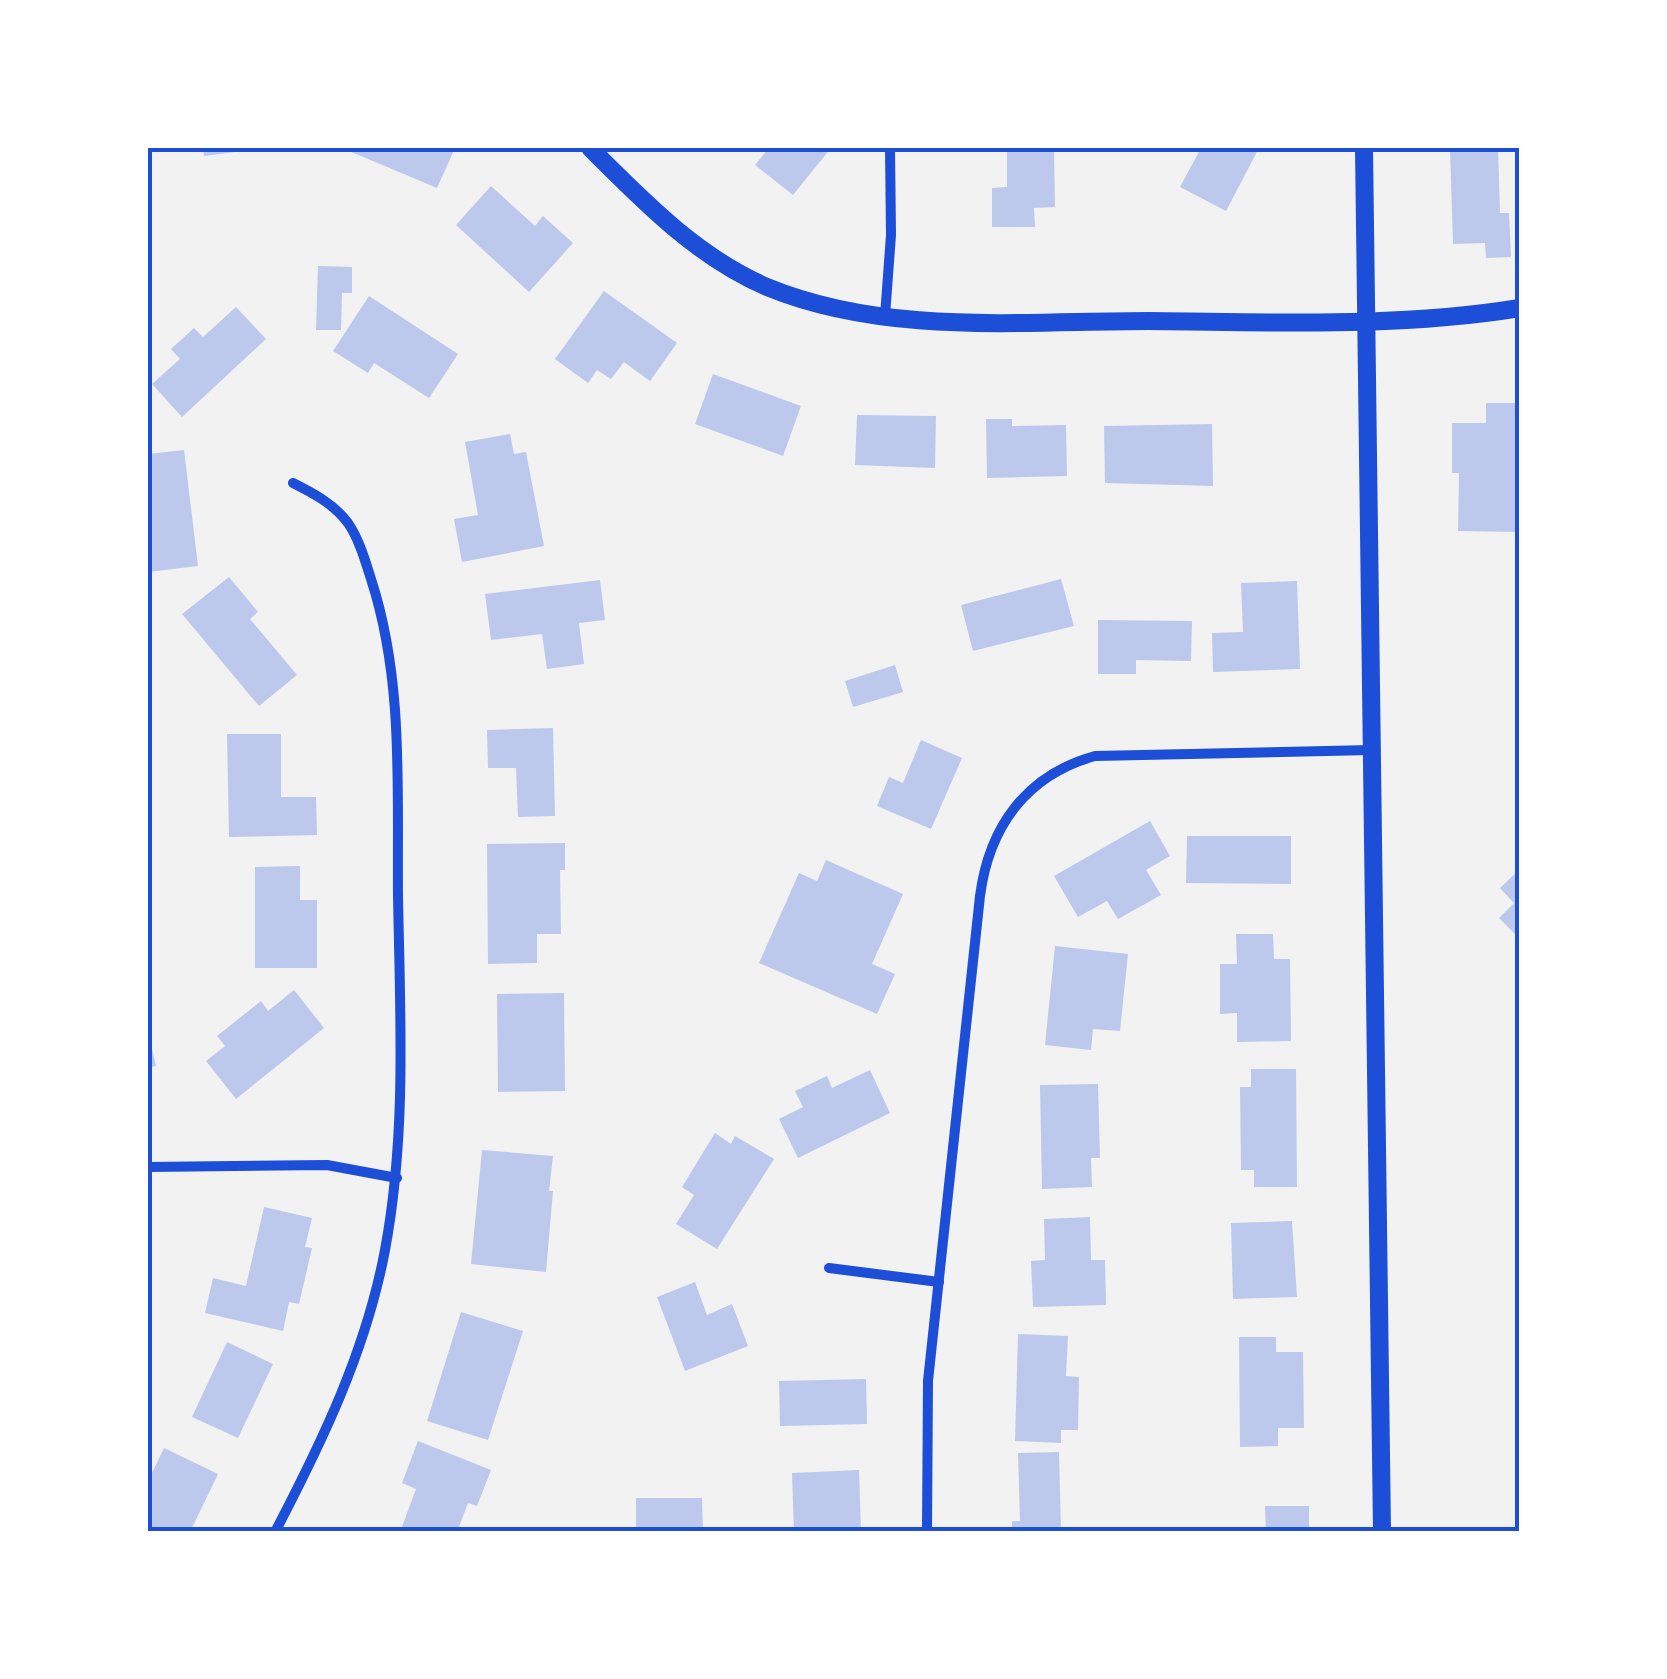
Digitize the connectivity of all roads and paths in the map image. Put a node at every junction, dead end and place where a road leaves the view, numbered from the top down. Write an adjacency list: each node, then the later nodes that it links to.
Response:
1 (590, 148): 5 (street)
2 (890, 148): 5 (street)
3 (1364, 148): 6 (street)
4 (1520, 308): 6 (street)
5 (885, 316): 6 (street)
6 (1367, 322): 8 (street)
7 (293, 482): 10 (street)
8 (1371, 750): 12 (street); 15 (street)
9 (148, 1168): 10 (street)
10 (396, 1178): 13 (street)
11 (829, 1268): 12 (street)
12 (940, 1282): 14 (street)
13 (275, 1532)
14 (926, 1532)
15 (1382, 1532)

